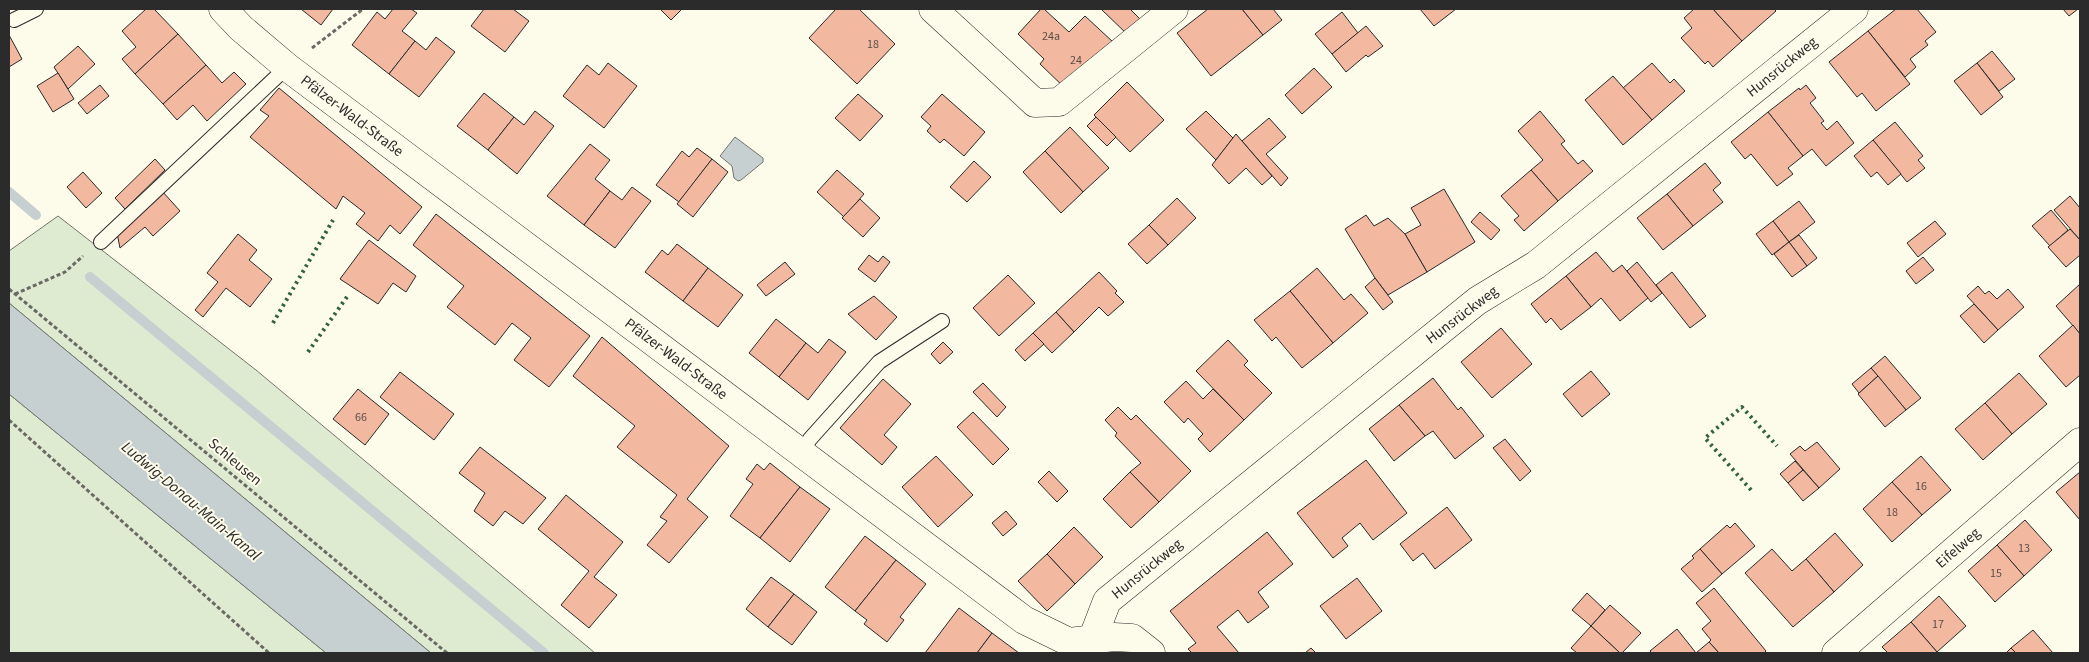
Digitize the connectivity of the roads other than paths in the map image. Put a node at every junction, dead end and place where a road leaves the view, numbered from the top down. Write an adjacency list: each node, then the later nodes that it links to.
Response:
1 (36, 9): 6 (lane)
2 (223, 9): 7 (street, Pfälzer-Wald-Straße)
3 (933, 9): 4 (street)
4 (1174, 9)
5 (1854, 9): 12 (street, Hunsrückweg)
6 (14, 20)
7 (287, 67): 8 (lane); 11 (street, Pfälzer-Wald-Straße)
8 (101, 242)
9 (942, 321): 11 (lane)
10 (2080, 442): 14 (street, Eifelweg)
11 (802, 453): 12 (street, Pfälzer-Wald-Straße)
12 (1091, 647): 13 (street, Pfälzer-Wald-Straße)
13 (1151, 653)
14 (1836, 653)

